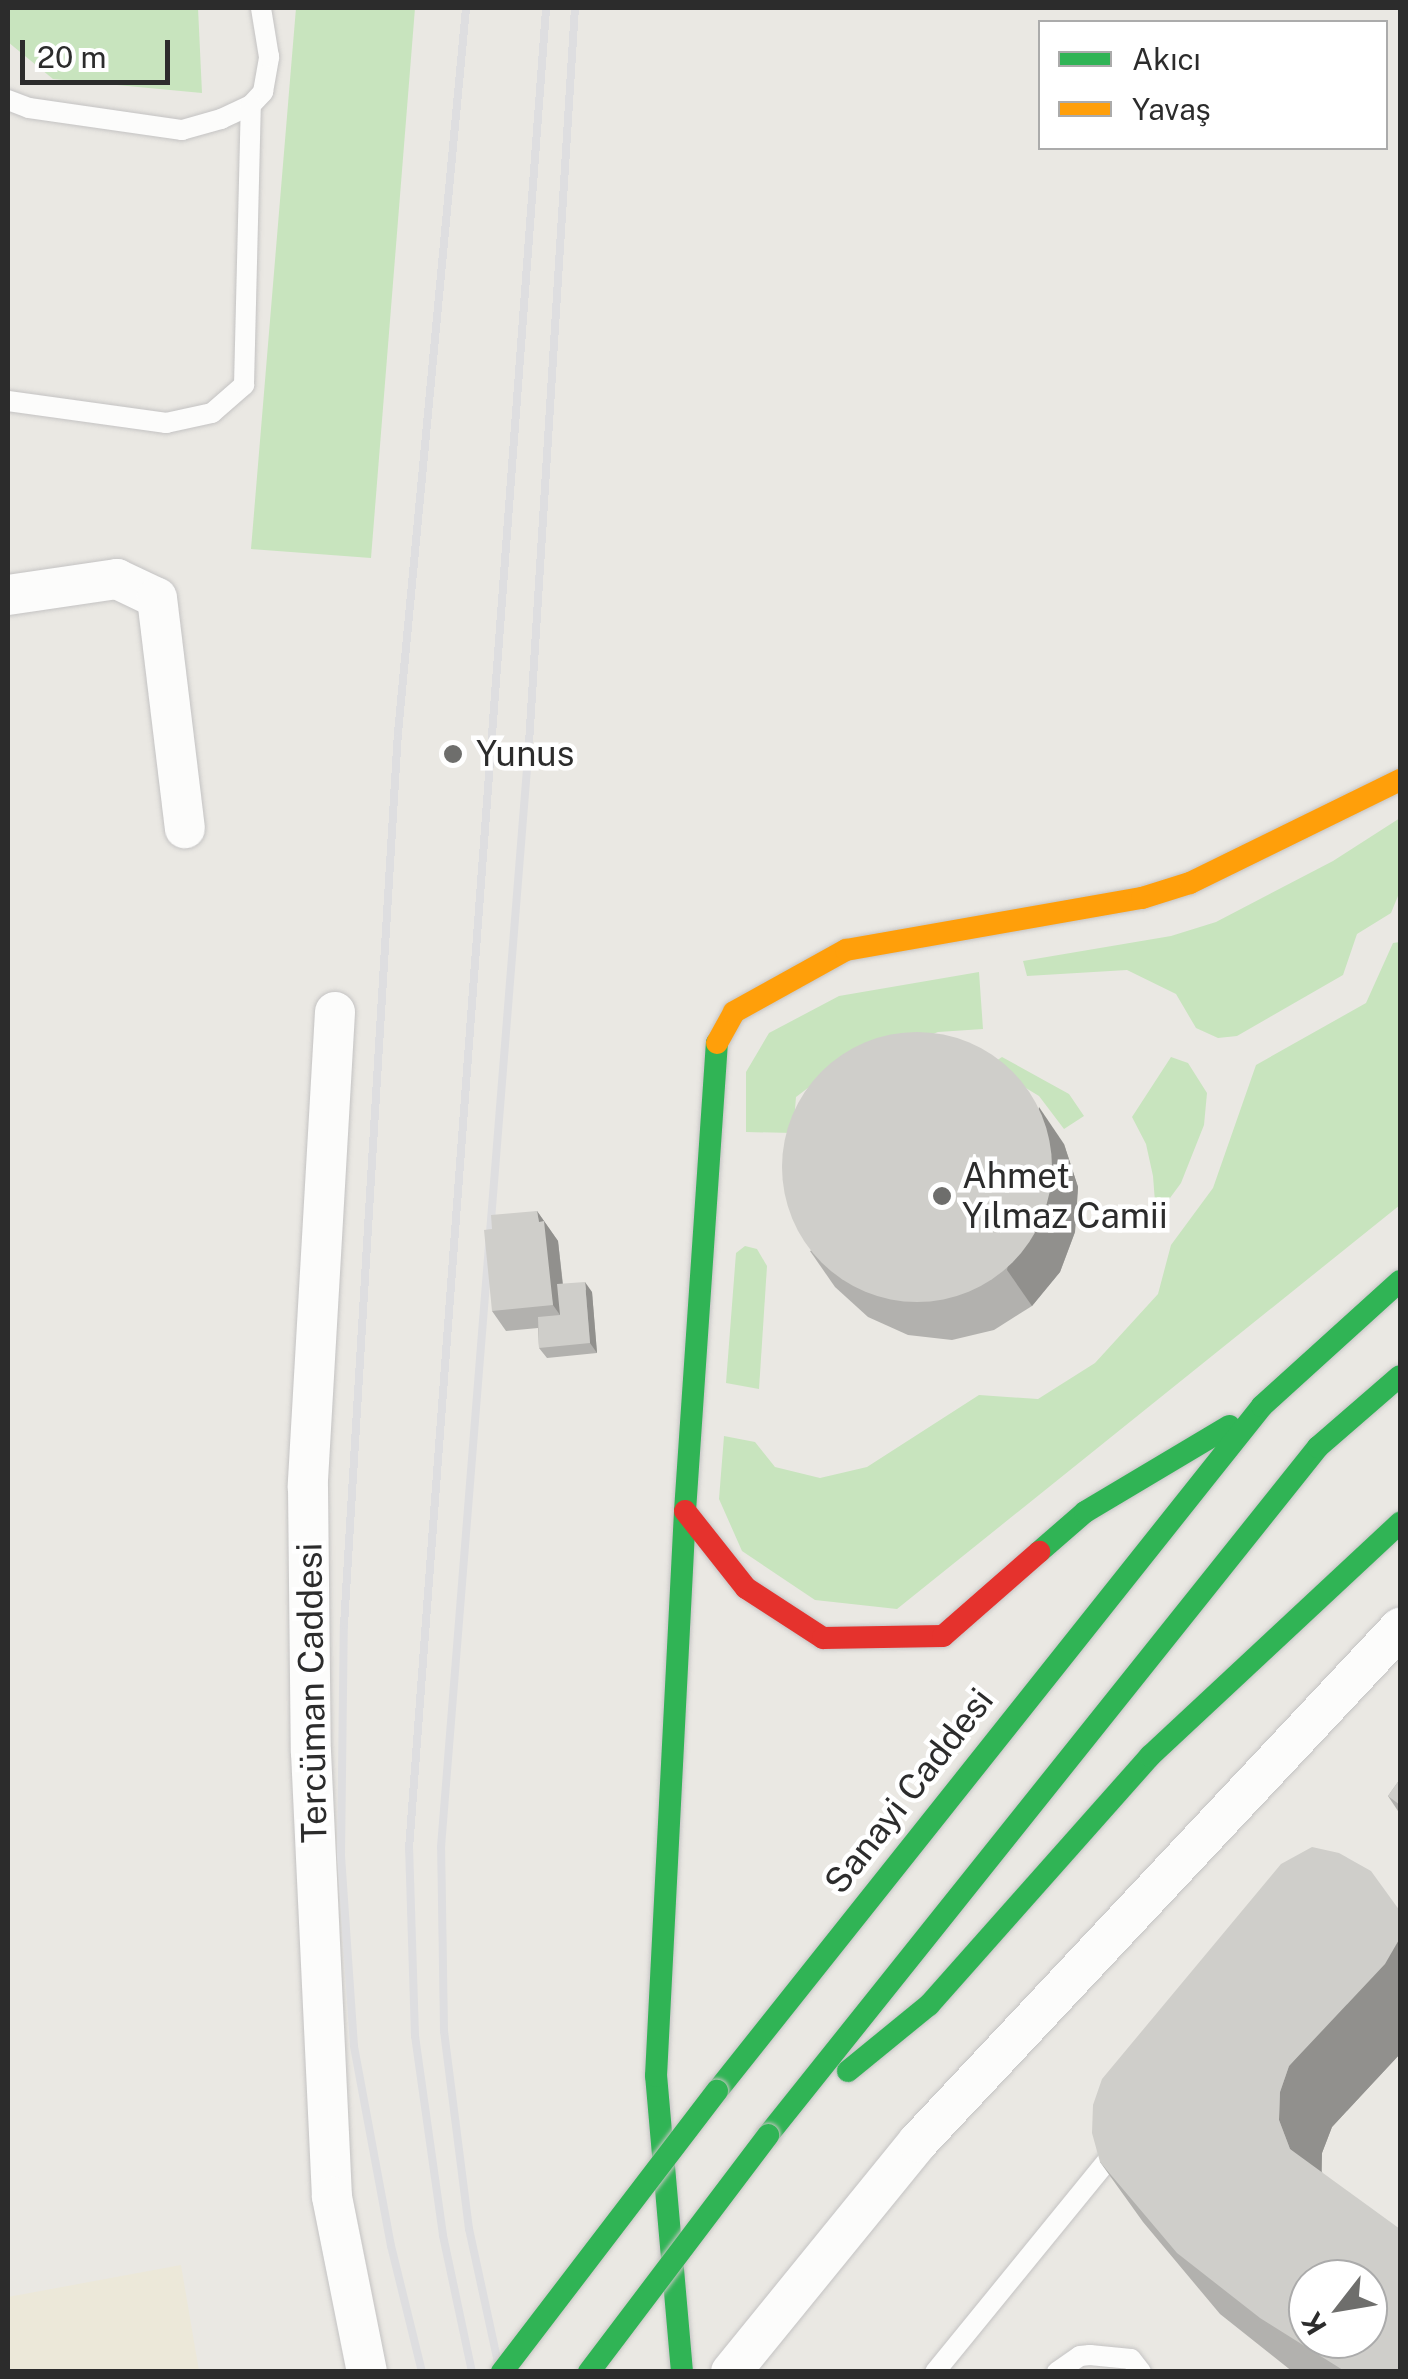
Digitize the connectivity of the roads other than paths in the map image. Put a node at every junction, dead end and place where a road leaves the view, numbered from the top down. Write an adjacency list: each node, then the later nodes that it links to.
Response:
1 (262, 8): 3 (lane)
2 (8, 100): 3 (lane)
3 (251, 105): 4 (lane)
4 (8, 401)
5 (8, 595): 7 (street)
6 (1400, 780): 12 (main road)
7 (185, 828)
8 (335, 1012): 17 (street, Tercüman Caddesi)
9 (1400, 1282): 11 (main road, Sanayi Caddesi)
10 (1400, 1376): 16 (main road)
11 (1262, 1406): 12 (main road); 18 (main road, Sanayi Caddesi, bridge)
12 (685, 1511): 20 (main road)
13 (1400, 1523): 16 (main road)
14 (1400, 1628): 21 (street)
15 (1135, 2127): 22 (lane)
16 (768, 2136): 19 (main road, bridge)
17 (367, 2372)
18 (502, 2372)
19 (589, 2372)
20 (682, 2372)
21 (731, 2372)
22 (935, 2372)
23 (1057, 2372): 24 (lane)
24 (1141, 2372)

